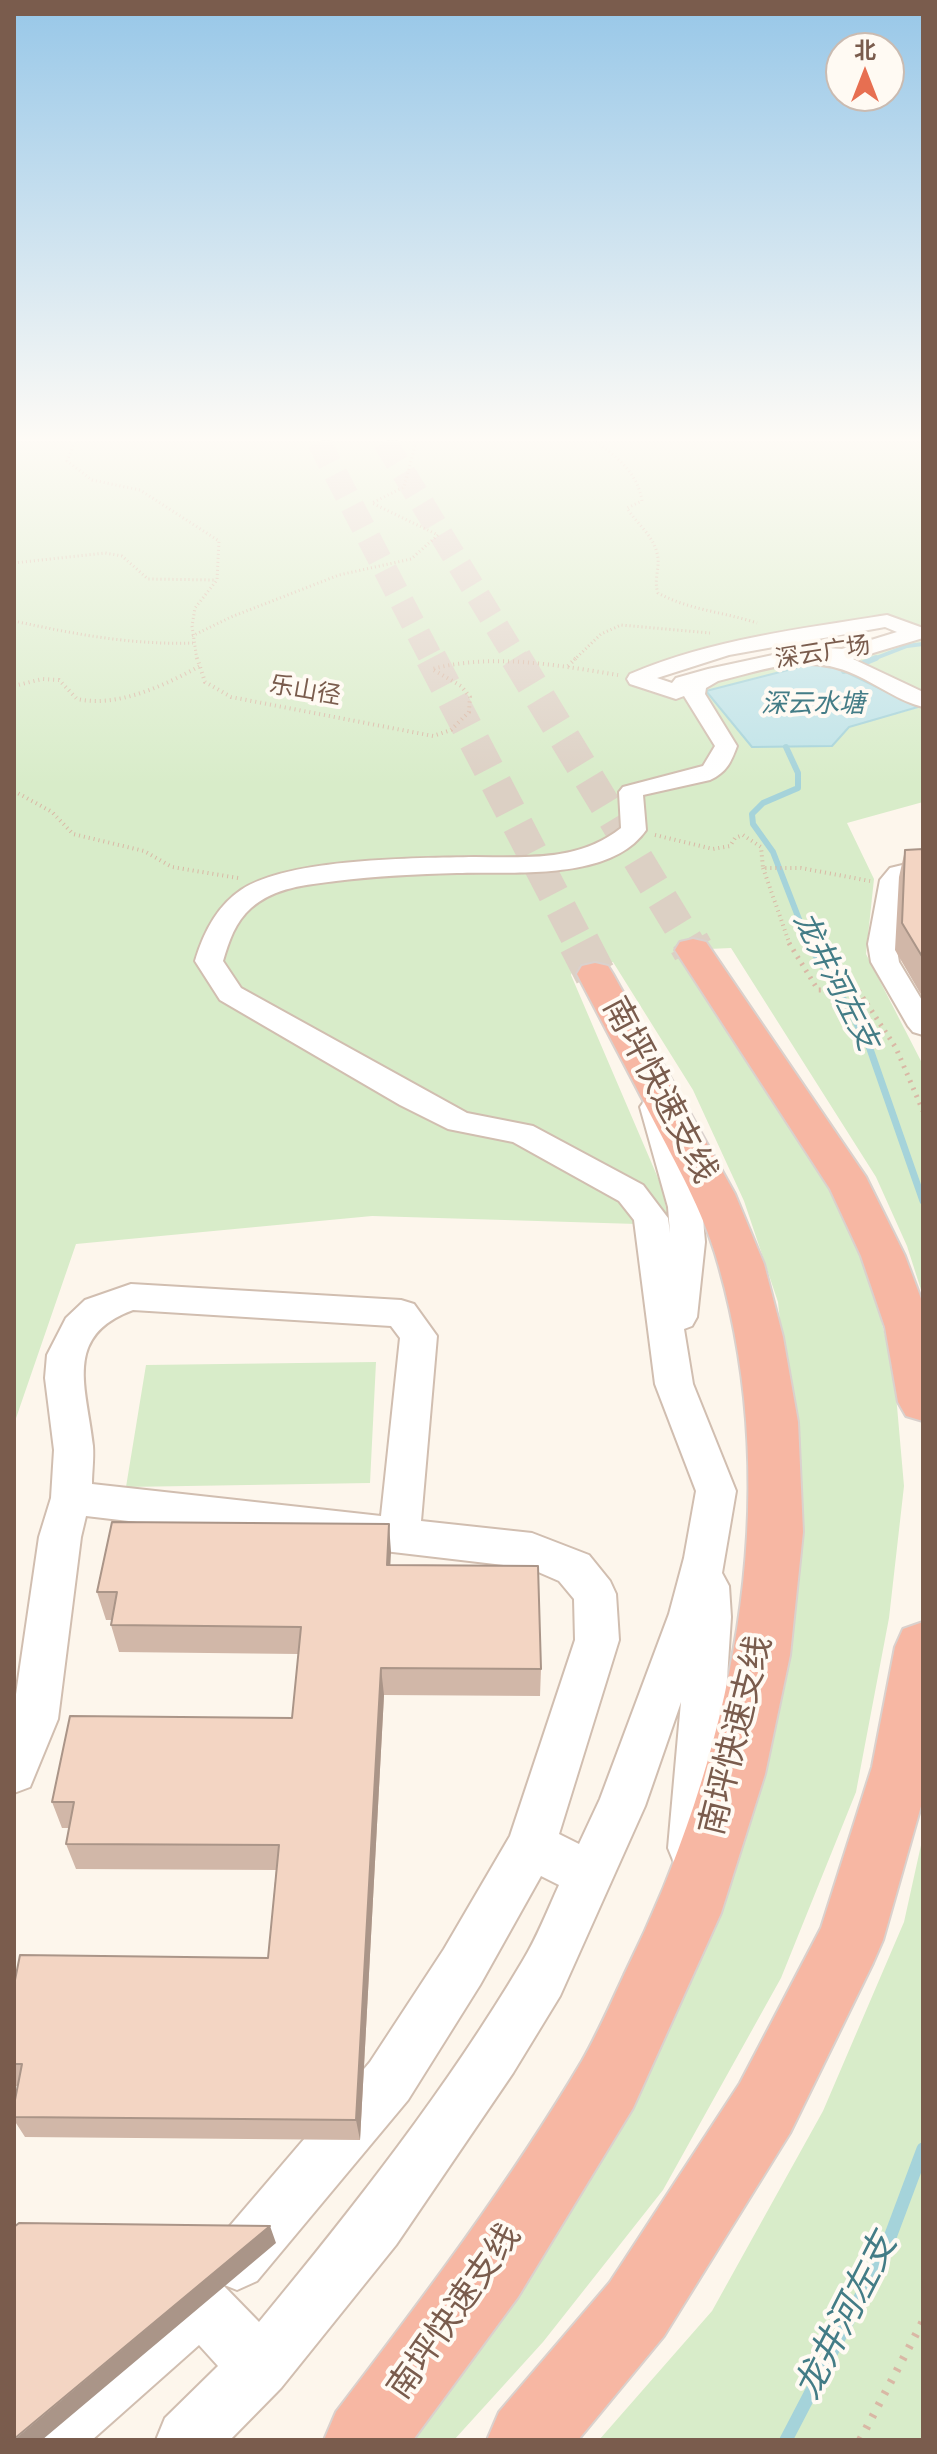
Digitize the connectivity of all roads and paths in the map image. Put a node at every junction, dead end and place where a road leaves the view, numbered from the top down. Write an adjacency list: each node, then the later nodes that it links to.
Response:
1 (59, 557): 6 (path)
2 (123, 557): 7 (path)
3 (218, 557): 7 (path)
4 (414, 557): 11 (path)
5 (658, 557): 10 (path)
6 (14, 563)
7 (217, 580): 11 (path)
8 (14, 621): 12 (path)
9 (713, 632): 14 (path)
10 (819, 633): 15 (street, 深云广场); 15 (street, 深云广场)
11 (191, 637): 12 (path, 乐山径)
12 (193, 643): 13 (path, 乐山径)
13 (200, 666): 14 (path, 乐山径); 16 (path)
14 (567, 667): 15 (path, 乐山径)
15 (638, 679)
16 (14, 686)
17 (923, 700): 19 (street)
18 (14, 791): 23 (path)
19 (634, 830): 20 (path); 23 (street)
20 (763, 868): 22 (path); 28 (path)
21 (923, 868): 26 (street)
22 (873, 881)
23 (259, 889): 29 (street)
24 (693, 950): 30 (highway)
25 (595, 974): 27 (highway, 南坪快速支线)
26 (923, 1026)
27 (643, 1065): 29 (street); 38 (highway, 南坪快速支线)
28 (923, 1111)
29 (674, 1384): 33 (street)
30 (923, 1402)
31 (71, 1498): 32 (street); 32 (street); 35 (street)
32 (399, 1535): 36 (street)
33 (705, 1558): 37 (street); 38 (street)
34 (923, 1647): 45 (highway)
35 (14, 1771)
36 (531, 1846): 37 (street); 39 (street)
37 (591, 1875): 41 (street)
38 (689, 1913): 44 (highway, 南坪快速支线)
39 (201, 2304): 41 (street); 42 (street)
40 (923, 2321): 46 (path)
41 (260, 2367): 43 (street)
42 (46, 2440)
43 (187, 2440)
44 (364, 2440)
45 (527, 2440)
46 (860, 2440)

